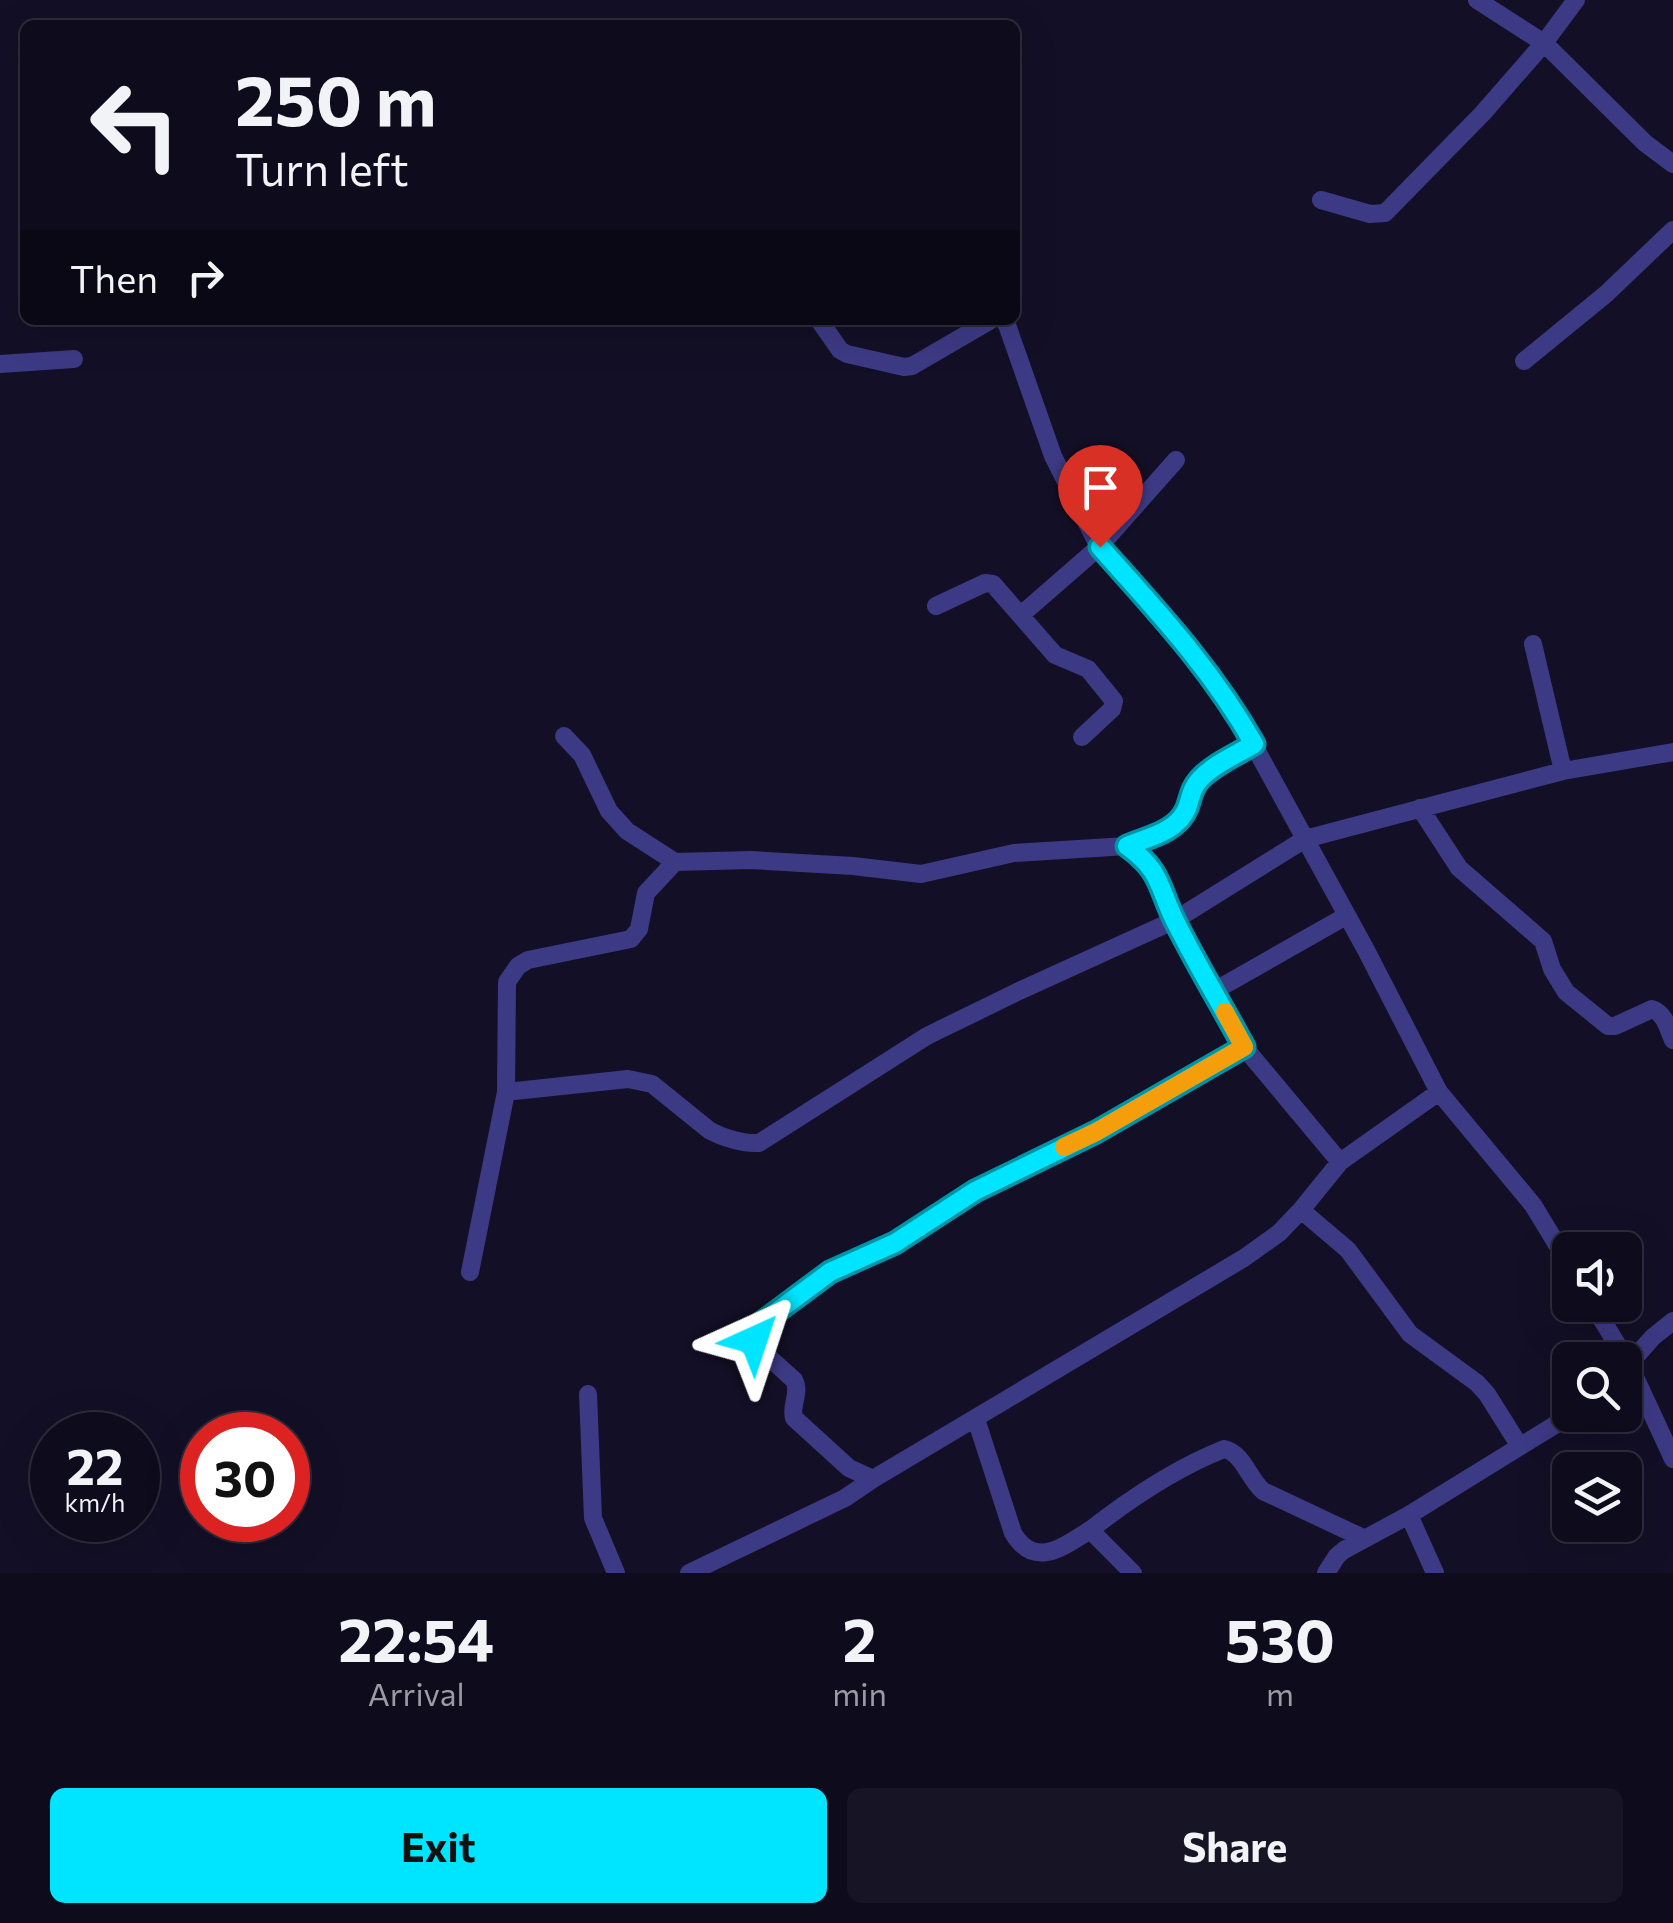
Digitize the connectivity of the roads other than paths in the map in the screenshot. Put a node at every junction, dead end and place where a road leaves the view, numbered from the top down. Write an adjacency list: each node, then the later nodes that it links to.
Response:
1 (1477, 0): 3 (street)
2 (1576, 0): 3 (street)
3 (1544, 44): 4 (street); 5 (street)
4 (1673, 164)
5 (1321, 200)
6 (1672, 233): 11 (street)
7 (823, 325): 8 (street)
8 (983, 325)
9 (1007, 325): 14 (street)
10 (74, 359): 12 (street)
11 (1524, 361)
12 (0, 364)
13 (1176, 460): 14 (street)
14 (1100, 547): 16 (street); 20 (street)
15 (936, 606): 16 (street)
16 (1022, 614): 19 (street)
17 (1533, 644): 22 (street)
18 (564, 736): 26 (street)
19 (1082, 737)
20 (1254, 744): 24 (street); 25 (street)
21 (1673, 752): 22 (street)
22 (1563, 771): 23 (street)
23 (1420, 808): 24 (street); 30 (street)
24 (1305, 839): 27 (street); 28 (street)
25 (1127, 846): 26 (street); 28 (street)
26 (675, 862): 32 (street)
27 (1346, 916): 29 (street); 33 (street)
28 (1174, 920): 29 (street); 32 (street)
29 (1214, 991): 31 (street)
30 (1673, 1040)
31 (1244, 1047): 34 (street); 46 (street)
32 (506, 1092): 37 (street)
33 (1439, 1092): 34 (street); 36 (street)
34 (1340, 1162): 35 (street)
35 (1301, 1210): 42 (street); 44 (street)
36 (1552, 1236)
37 (470, 1272)
38 (1673, 1321): 39 (street)
39 (1642, 1349)
40 (588, 1394): 50 (street)
41 (1642, 1396): 45 (street)
42 (976, 1419): 46 (street); 48 (street)
43 (1552, 1426): 44 (street)
44 (1519, 1446): 47 (street)
45 (1673, 1459)
46 (874, 1479): 51 (street)
47 (1409, 1514): 49 (street); 54 (street)
48 (1090, 1530): 49 (street); 52 (street)
49 (1363, 1538): 53 (street)
50 (616, 1573)
51 (689, 1573)
52 (1133, 1573)
53 (1326, 1573)
54 (1435, 1573)

